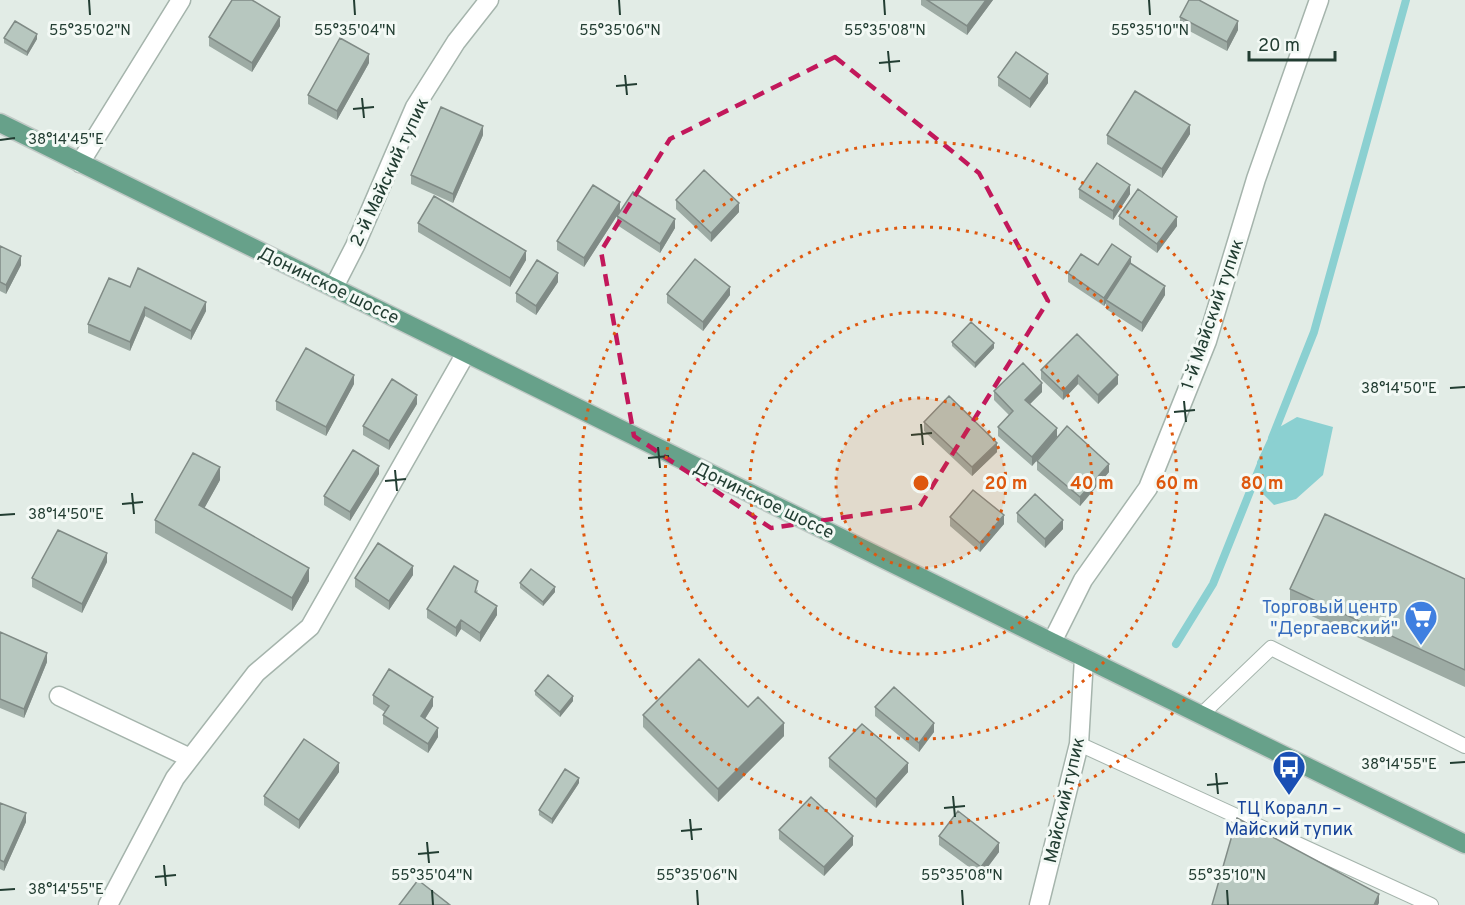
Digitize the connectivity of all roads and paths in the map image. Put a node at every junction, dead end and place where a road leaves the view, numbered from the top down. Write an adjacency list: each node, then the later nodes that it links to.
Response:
1 (181, 0): 5 (street)
2 (489, 0): 6 (street, 2-й Майский тупик)
3 (1319, 0): 8 (street, 1-й Майский тупик)
4 (0, 123): 5 (main road, Донинское шоссе)
5 (80, 163): 6 (main road, Донинское шоссе)
6 (334, 287): 7 (main road, Донинское шоссе)
7 (466, 353): 8 (main road, Донинское шоссе); 14 (street)
8 (1052, 642): 9 (main road, Донинское шоссе)
9 (1084, 658): 11 (main road, Донинское шоссе); 12 (street, Майский тупик)
10 (59, 696): 14 (street)
11 (1201, 715): 13 (lane); 15 (main road, Донинское шоссе)
12 (1079, 744): 17 (street, Майский тупик); 18 (lane)
13 (1465, 746)
14 (190, 758): 16 (street)
15 (1465, 844)
16 (108, 905)
17 (1040, 905)
18 (1431, 905)

